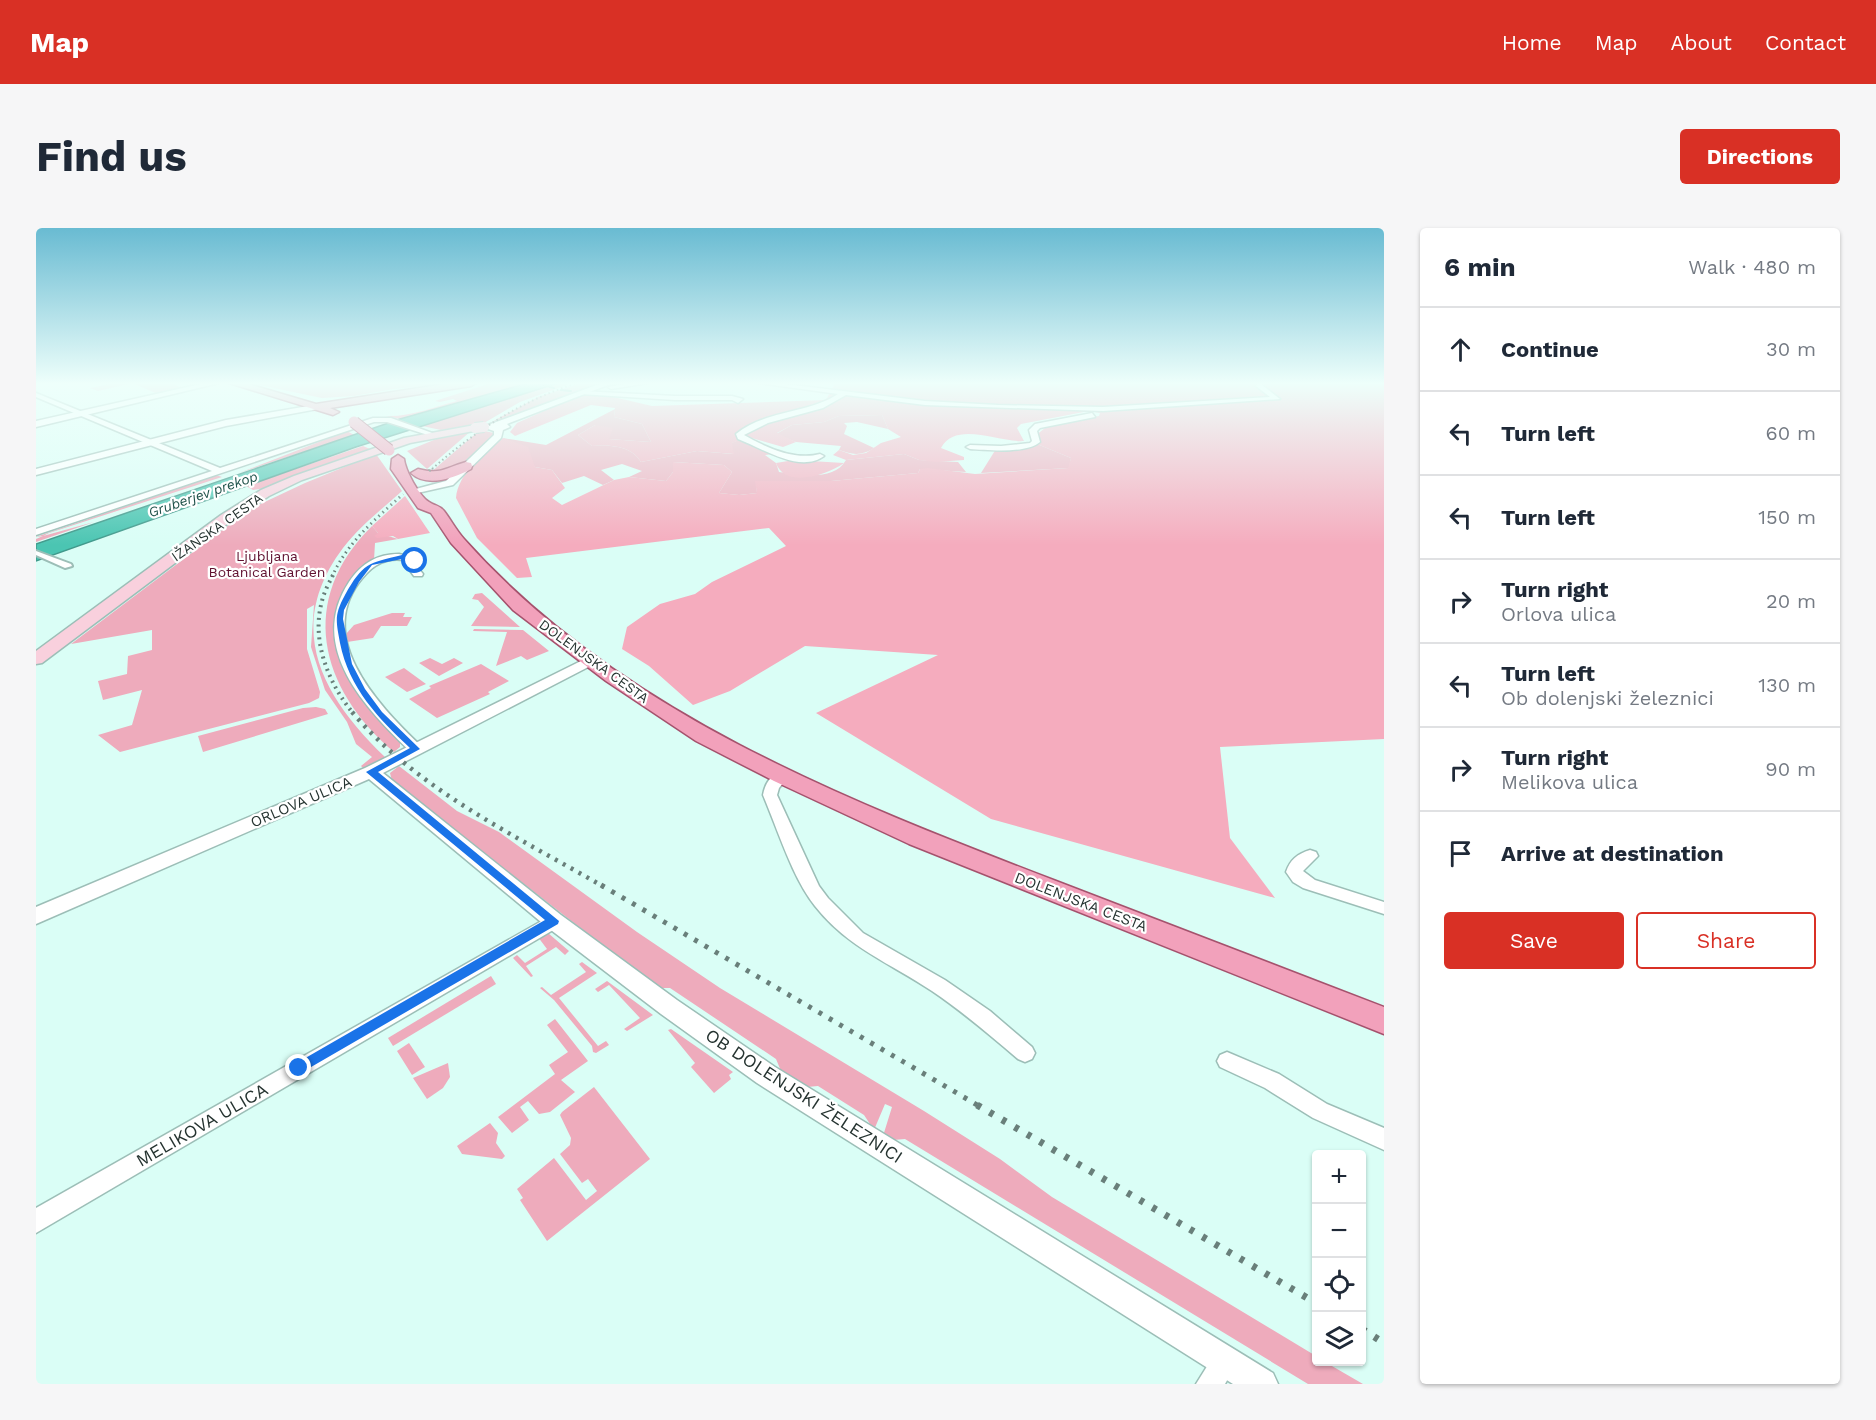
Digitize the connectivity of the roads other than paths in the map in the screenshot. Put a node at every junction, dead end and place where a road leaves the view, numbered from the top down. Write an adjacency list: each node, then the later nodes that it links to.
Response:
1 (137, 437): 9 (street)
2 (169, 437): 9 (street)
3 (322, 437): 14 (street)
4 (372, 437): 11 (main road, DOLENJSKA CESTA, bridge)
5 (422, 437): 25 (main road, IŽANSKA CESTA)
6 (495, 437): 13 (street)
7 (744, 437): 12 (street)
8 (1034, 437): 10 (street)
9 (149, 442): 14 (street); 15 (street)
10 (970, 447)
11 (393, 454): 16 (main road, DOLENJSKA CESTA); 19 (main road, DOLENJSKA CESTA)
12 (820, 456)
13 (466, 465): 16 (main road); 17 (street)
14 (219, 471): 21 (street)
15 (36, 472)
16 (418, 473): 18 (main road, DOLENJSKA CESTA)
17 (455, 478): 18 (street); 20 (main road)
18 (429, 488): 19 (street); 20 (main road, DOLENJSKA CESTA)
19 (413, 491): 20 (main road, DOLENJSKA CESTA)
20 (437, 506): 26 (main road, DOLENJSKA CESTA)
21 (36, 532)
22 (36, 553): 23 (street)
23 (68, 566)
24 (417, 574): 27 (street)
25 (36, 659)
26 (591, 660): 27 (street, ORLOVA ULICA); 29 (main road, DOLENJSKA CESTA)
27 (416, 749): 28 (street, ORLOVA ULICA)
28 (371, 772): 32 (street, ORLOVA ULICA); 33 (street, OB DOLENJSKI ŽELEZNICI)
29 (782, 776): 34 (main road, DOLENJSKA CESTA); 35 (street)
30 (1310, 856): 31 (street)
31 (1384, 908)
32 (36, 916)
33 (554, 921): 38 (street, MELIKOVA ULICA); 39 (street, OB DOLENJSKI ŽELEZNICI)
34 (1384, 1021)
35 (1026, 1053)
36 (1227, 1062): 37 (street)
37 (1384, 1139)
38 (36, 1221)
39 (1225, 1361): 40 (street); 41 (street, OB DOLENJSKI ŽELEZNICI)
40 (1209, 1384)
41 (1262, 1384)

